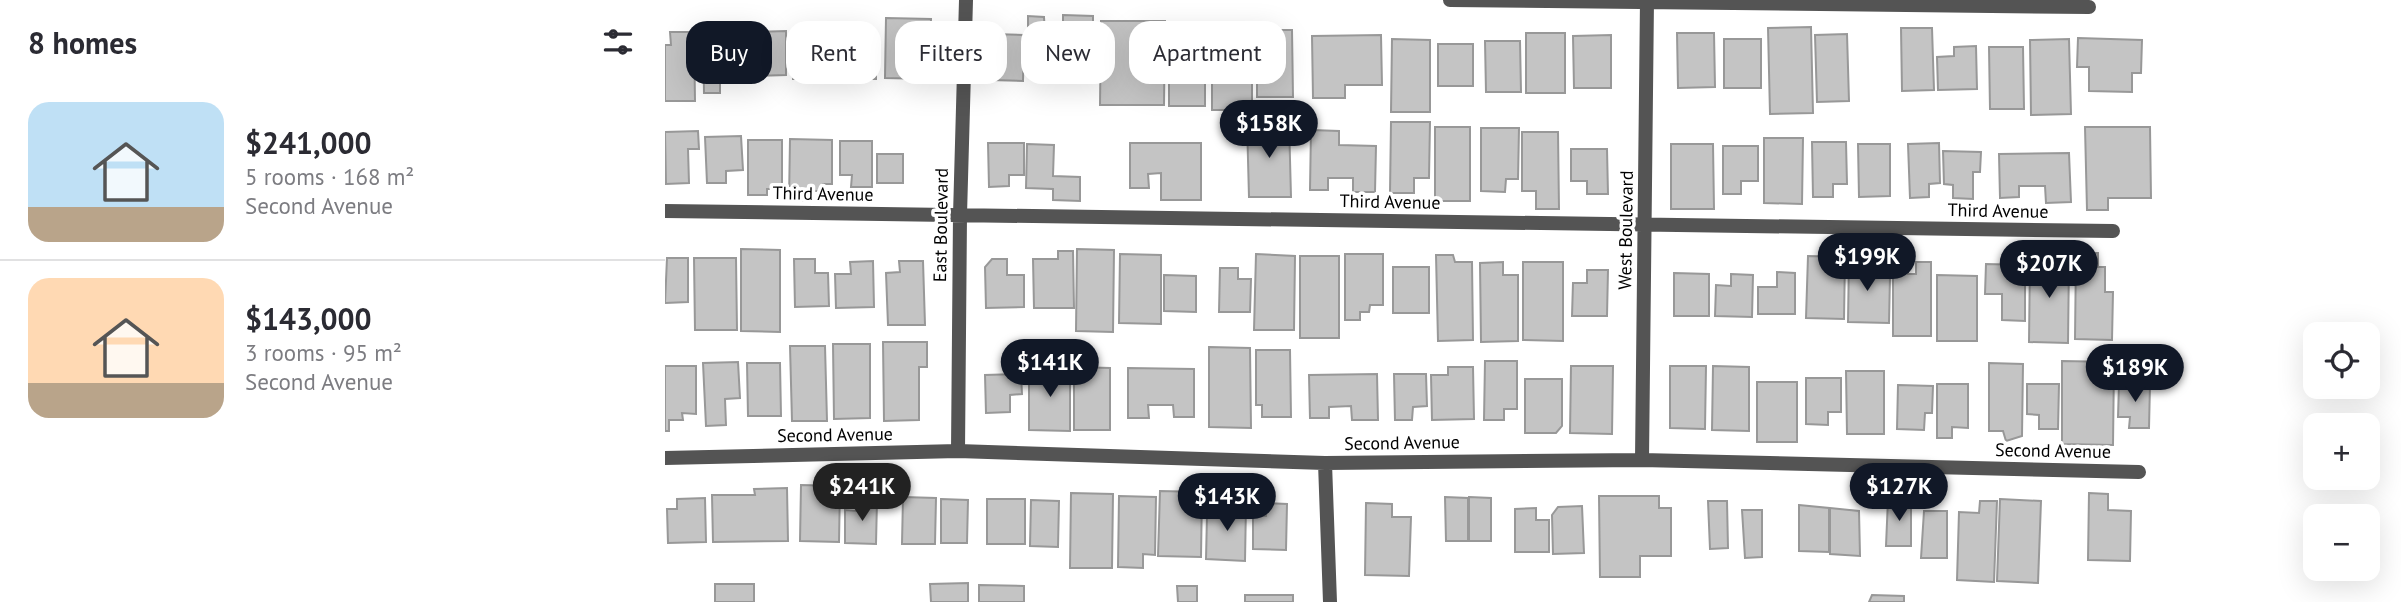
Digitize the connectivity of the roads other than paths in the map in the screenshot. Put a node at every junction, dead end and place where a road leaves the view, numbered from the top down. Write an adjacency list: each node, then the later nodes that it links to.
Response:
1 (966, 0): 6 (street, East Boulevard)
2 (1450, 0): 3 (street)
3 (1647, 2): 4 (street); 7 (street, West Boulevard)
4 (2089, 7)
5 (665, 211): 6 (street, Third Avenue)
6 (960, 215): 7 (street, Third Avenue); 9 (street, East Boulevard)
7 (1646, 225): 8 (street, Third Avenue); 11 (street, West Boulevard)
8 (2113, 231)
9 (958, 451): 10 (street, Second Avenue); 12 (street, Second Avenue)
10 (665, 458)
11 (1641, 460): 12 (street, Second Avenue); 13 (street, Second Avenue)
12 (1325, 463): 14 (street)
13 (2139, 472)
14 (1330, 602)

